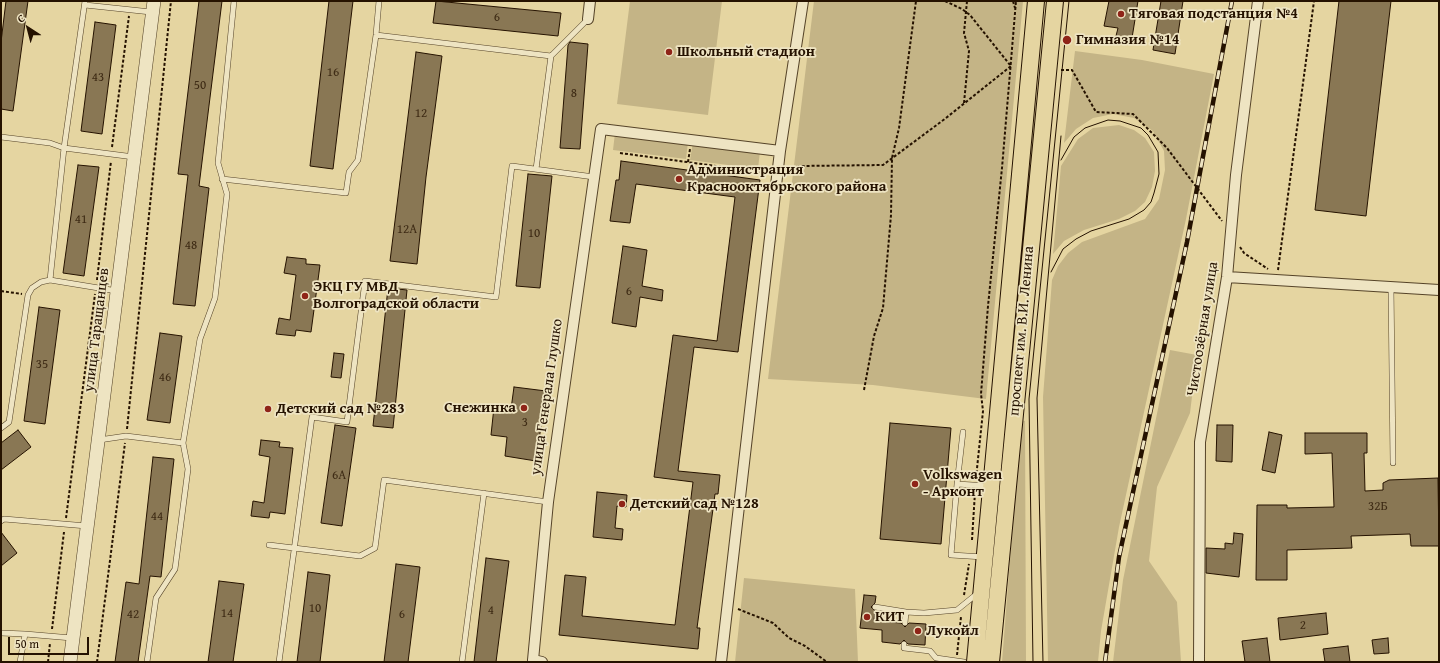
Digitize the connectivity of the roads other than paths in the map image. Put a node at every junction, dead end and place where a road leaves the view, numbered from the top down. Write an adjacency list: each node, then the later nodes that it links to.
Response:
1 (234, 1): 19 (lane)
2 (379, 1): 11 (lane)
3 (590, 1): 10 (street)
4 (803, 1): 15 (street)
5 (1036, 1): 31 (main road, проспект им. В.И. Ленина)
6 (1055, 1): 56 (main road, проспект им. В.И. Ленина)
7 (1258, 1): 20 (street, Чистоозёрная улица)
8 (85, 3): 9 (lane); 14 (lane)
9 (153, 6): 16 (street, улица Таращанцев)
10 (588, 19): 12 (lane)
11 (376, 35): 12 (lane); 19 (lane)
12 (551, 56): 17 (lane)
13 (1, 137): 14 (lane)
14 (64, 148): 16 (lane); 21 (lane)
15 (780, 151): 18 (street, улица Генерала Глушко); 53 (street)
16 (135, 157): 24 (street, улица Таращанцев)
17 (536, 169): 18 (lane); 37 (lane)
18 (594, 177): 33 (street, улица Генерала Глушко)
19 (222, 179): 28 (lane)
20 (1228, 278): 22 (street); 57 (street, Чистоозёрная улица)
21 (50, 280): 24 (lane); 25 (lane)
22 (1391, 288): 23 (street); 29 (lane)
23 (1439, 290)
24 (118, 291): 27 (street, улица Таращанцев)
25 (1, 428)
26 (963, 432): 30 (lane)
27 (99, 440): 28 (lane); 35 (street, улица Таращанцев)
28 (183, 443): 49 (lane)
29 (1393, 463)
30 (957, 484): 31 (lane); 38 (lane)
31 (991, 486): 38 (main road, проспект им. В.И. Ленина)
32 (484, 493): 33 (lane); 37 (lane); 51 (lane)
33 (548, 502): 52 (street, улица Генерала Глушко)
34 (1, 521): 35 (lane)
35 (88, 526): 45 (street, улица Таращанцев)
36 (269, 545): 37 (lane)
37 (294, 548): 50 (lane)
38 (978, 557): 39 (main road, проспект им. В.И. Ленина)
39 (982, 590): 41 (lane); 55 (main road, проспект им. В.И. Ленина)
40 (875, 607): 41 (lane)
41 (906, 612): 42 (lane)
42 (906, 623)
43 (1, 633): 44 (lane)
44 (25, 634): 45 (lane); 47 (lane)
45 (73, 638): 48 (street, улица Таращанцев)
46 (904, 644): 54 (lane)
47 (20, 662)
48 (70, 662)
49 (147, 662)
50 (280, 662)
51 (462, 662)
52 (542, 662)
53 (721, 662)
54 (964, 662)
55 (975, 662)
56 (991, 662)
57 (1199, 662)

